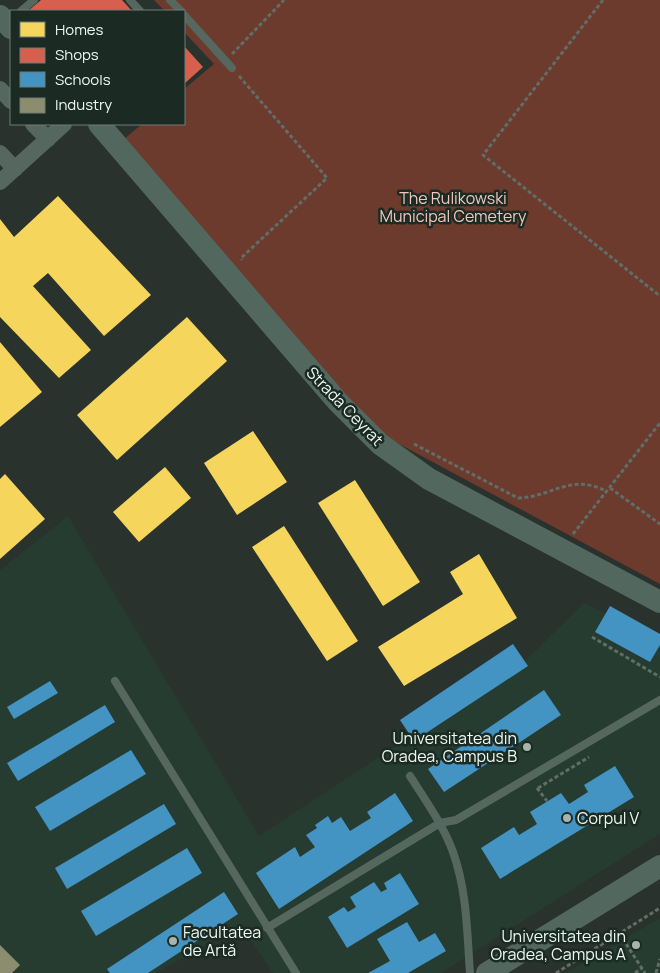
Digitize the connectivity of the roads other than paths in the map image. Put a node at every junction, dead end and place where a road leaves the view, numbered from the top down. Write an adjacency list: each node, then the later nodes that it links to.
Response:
1 (34, 0): 4 (lane)
2 (130, 0): 5 (lane)
3 (170, 0): 6 (lane)
4 (22, 10)
5 (139, 10)
6 (180, 10)
7 (185, 16): 8 (lane)
8 (232, 68)
9 (0, 89): 10 (street)
10 (10, 100)
11 (34, 125): 14 (street)
12 (63, 125): 14 (street)
13 (100, 125): 18 (main road, Strada Ceyrat)
14 (48, 139): 16 (street)
15 (0, 153): 16 (street)
16 (15, 169): 17 (street)
17 (0, 182)
18 (660, 602)
19 (115, 680): 24 (lane)
20 (660, 700): 22 (lane)
21 (410, 776): 22 (lane)
22 (440, 823): 24 (lane); 26 (lane)
23 (660, 866): 27 (main road)
24 (267, 928): 25 (lane)
25 (296, 973)
26 (470, 973)
27 (488, 973)

